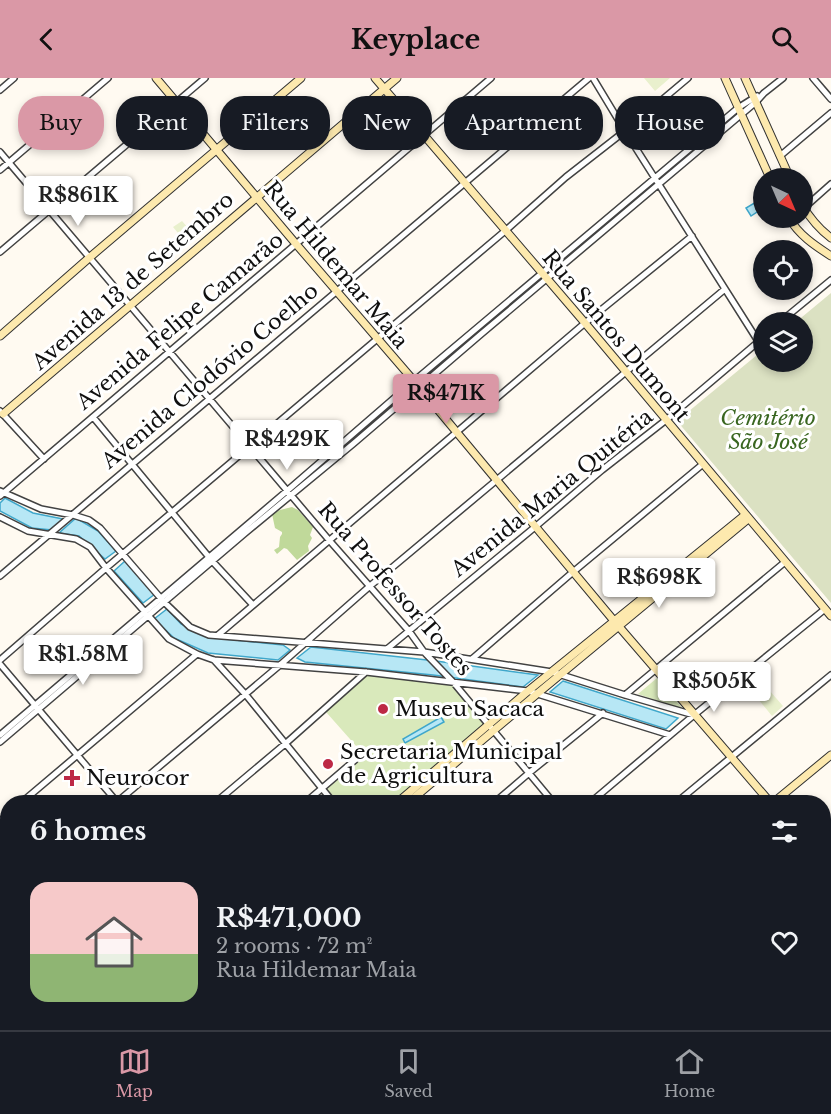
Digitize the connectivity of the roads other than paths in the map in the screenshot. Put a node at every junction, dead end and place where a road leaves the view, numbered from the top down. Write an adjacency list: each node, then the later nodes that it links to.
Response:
1 (14, 78): 16 (street)
2 (108, 78): 37 (street)
3 (156, 78): 17 (main road, Rua Hildemar Maia)
4 (205, 78): 18 (street)
5 (301, 78): 34 (main road)
6 (375, 78): 15 (main road, Rua Santos Dumont)
7 (397, 78): 15 (main road, Avenida 13 de Setembro)
8 (491, 78): 27 (street, Avenida Felipe Camarão)
9 (591, 78): 25 (street); 42 (street, Avenida Clodóvio Coelho)
10 (688, 78): 20 (street)
11 (725, 78): 23 (main road)
12 (746, 78): 22 (main road)
13 (783, 78): 22 (street)
14 (813, 78): 21 (street)
15 (384, 89): 19 (main road, Rua Santos Dumont); 45 (main road, Avenida 13 de Setembro)
16 (0, 90)
17 (172, 96)
18 (184, 96)
19 (390, 96)
20 (667, 96)
21 (831, 99)
22 (755, 100): 23 (street); 26 (street); 36 (main road)
23 (738, 108): 26 (main road); 41 (street)
24 (831, 113): 36 (street)
25 (615, 115)
26 (741, 115): 38 (main road); 43 (street)
27 (432, 128)
28 (615, 139): 50 (street)
29 (208, 140): 34 (main road, Rua Hildemar Maia)
30 (432, 146): 42 (main road, Rua Santos Dumont)
31 (120, 150): 47 (street)
32 (407, 150): 55 (street, Avenida Felipe Camarão)
33 (637, 150): 41 (street)
34 (217, 151): 45 (main road, Rua Hildemar Maia); 58 (main road)
35 (0, 152): 37 (street, Rua Professor Tostes)
36 (780, 156): 39 (main road)
37 (9, 163): 40 (street); 47 (street, Rua Professor Tostes)
38 (765, 168)
39 (785, 168)
40 (0, 170)
41 (655, 178): 43 (street); 52 (street)
42 (464, 183): 50 (main road, Rua Santos Dumont); 62 (street, Avenida Clodóvio Coelho)
43 (659, 184): 51 (street); 54 (street)
44 (831, 184): 46 (street)
45 (256, 197): 55 (main road, Rua Hildemar Maia); 63 (main road, Avenida 13 de Setembro)
46 (813, 198)
47 (49, 210): 56 (street); 58 (street, Rua Professor Tostes)
48 (813, 219): 53 (main road)
49 (796, 228): 57 (main road)
50 (505, 231): 59 (main road, Rua Santos Dumont); 68 (street)
51 (692, 236): 61 (street); 65 (street)
52 (585, 238): 54 (street); 59 (street)
53 (831, 238)
54 (589, 243): 59 (street)
55 (296, 244): 62 (main road, Rua Hildemar Maia); 70 (street, Avenida Felipe Camarão)
56 (0, 252)
57 (831, 256)
58 (89, 258): 63 (street, Rua Professor Tostes); 67 (main road)
59 (544, 276): 65 (main road, Rua Santos Dumont); 72 (street)
60 (831, 280): 64 (street)
61 (725, 289): 66 (street); 71 (street)
62 (336, 291): 68 (main road, Rua Hildemar Maia); 73 (street, Avenida Clodóvio Coelho)
63 (129, 305): 70 (street, Rua Professor Tostes); 74 (main road, Avenida 13 de Setembro)
64 (792, 312)
65 (585, 323): 71 (main road, Rua Santos Dumont); 77 (street)
66 (753, 328)
67 (0, 336)
68 (376, 339): 72 (main road, Rua Hildemar Maia); 80 (street)
69 (753, 346): 76 (street, Avenida Maria Quitéria)
70 (169, 352): 73 (street, Rua Professor Tostes); 75 (street, Avenida Felipe Camarão)
71 (625, 371): 76 (main road, Rua Santos Dumont); 84 (street)
72 (416, 384): 77 (main road, Rua Hildemar Maia); 78 (street); 79 (street)
73 (209, 398): 80 (street, Rua Professor Tostes); 82 (street, Avenida Clodóvio Coelho)
74 (1, 414): 81 (street)
75 (93, 417): 81 (street, Avenida Felipe Camarão); 82 (street)
76 (666, 420): 83 (main road, Rua Santos Dumont); 91 (street, Avenida Maria Quitéria)
77 (456, 432): 84 (main road, Rua Hildemar Maia); 93 (street)
78 (348, 438): 79 (street); 85 (street)
79 (353, 444): 85 (street)
80 (250, 446): 85 (street, Rua Professor Tostes); 87 (street)
81 (44, 459): 86 (street, Avenida Felipe Camarão)
82 (132, 464): 87 (street); 88 (street, Avenida Clodóvio Coelho)
83 (703, 464): 90 (main road, Rua Santos Dumont); 98 (street)
84 (496, 481): 91 (main road, Rua Hildemar Maia); 100 (street)
85 (290, 493): 93 (street, Rua Professor Tostes); 95 (street)
86 (1, 494): 88 (street)
87 (173, 512): 94 (street); 95 (street)
88 (72, 516): 92 (street, Avenida Clodóvio Coelho); 94 (street)
89 (0, 517): 92 (street)
90 (747, 517): 96 (main road, Rua Santos Dumont); 106 (main road)
91 (535, 527): 98 (main road, Rua Hildemar Maia); 107 (street, Avenida Maria Quitéria)
92 (49, 535): 97 (street); 99 (street)
93 (329, 540): 100 (street, Rua Professor Tostes); 102 (street)
94 (121, 555): 97 (street); 101 (street)
95 (211, 559): 101 (street); 102 (street)
96 (784, 562): 103 (main road, Rua Santos Dumont); 117 (street)
97 (108, 566): 104 (street); 115 (street)
98 (573, 572): 106 (main road, Rua Hildemar Maia); 113 (street)
99 (0, 576)
100 (370, 586): 107 (street, Rua Professor Tostes); 109 (street)
101 (161, 601): 104 (street); 108 (street)
102 (253, 605): 108 (street)
103 (825, 609): 105 (main road, Rua Santos Dumont); 127 (street)
104 (148, 612): 112 (street); 125 (street)
105 (831, 616)
106 (617, 624): 117 (main road, Rua Hildemar Maia); 119 (main road)
107 (409, 631): 110 (street, Avenida Maria Quitéria); 111 (street, Rua Professor Tostes)
108 (218, 635): 109 (street)
109 (306, 643): 110 (street); 116 (street)
110 (387, 649): 111 (street)
111 (424, 652): 113 (street); 121 (street, Rua Professor Tostes)
112 (197, 654): 114 (street); 134 (street)
113 (472, 659): 119 (street)
114 (214, 660): 116 (street); 123 (street)
115 (0, 662): 125 (street)
116 (280, 666): 118 (street); 123 (street)
117 (656, 670): 124 (street); 127 (main road, Rua Hildemar Maia)
118 (366, 672): 121 (street); 133 (street)
119 (553, 675): 122 (main road); 124 (street)
120 (831, 675): 136 (street)
121 (452, 680): 122 (street); 128 (street, Rua Professor Tostes)
122 (535, 690): 126 (street); 128 (main road); 129 (main road)
123 (246, 694): 133 (street); 142 (street)
124 (625, 695): 127 (street)
125 (37, 707): 130 (street); 132 (street); 134 (street)
126 (603, 713): 131 (street); 138 (street)
127 (694, 715): 131 (street); 136 (main road, Rua Hildemar Maia)
128 (489, 724): 129 (street, Rua Professor Tostes); 146 (main road)
129 (494, 731): 138 (street, Rua Professor Tostes); 147 (main road)
130 (0, 735)
131 (670, 735): 150 (street)
132 (0, 742)
133 (285, 744): 139 (street); 143 (street)
134 (78, 755): 140 (street); 141 (street)
135 (831, 755): 153 (main road)
136 (732, 757): 151 (street); 152 (main road, Rua Hildemar Maia)
137 (355, 760): 139 (street)
138 (529, 773): 148 (street); 149 (street, Rua Professor Tostes)
139 (322, 790): 144 (street); 145 (street)
140 (30, 795)
141 (111, 795)
142 (125, 795)
143 (224, 795)
144 (315, 795)
145 (327, 795)
146 (406, 795)
147 (417, 795)
148 (503, 795)
149 (546, 795)
150 (599, 795)
151 (686, 795)
152 (766, 795)
153 (781, 795)

